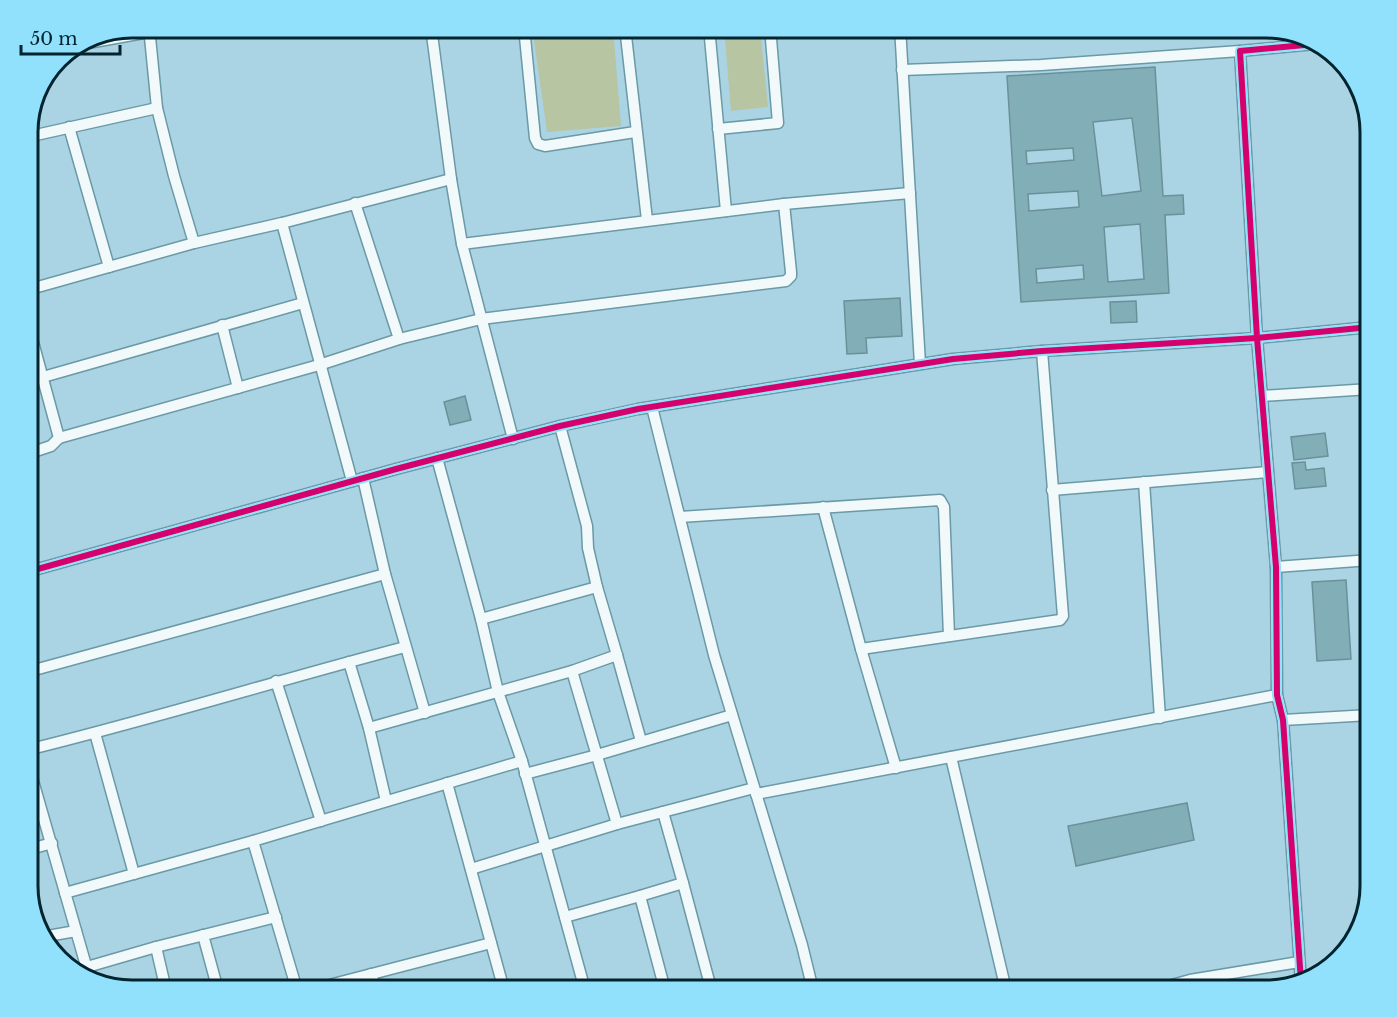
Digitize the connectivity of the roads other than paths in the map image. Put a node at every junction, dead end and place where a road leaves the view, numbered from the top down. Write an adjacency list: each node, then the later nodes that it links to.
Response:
1 (150, 38): 11 (street)
2 (432, 38): 16 (street)
3 (525, 38): 14 (street)
4 (626, 38): 14 (street)
5 (710, 38): 13 (street)
6 (771, 38): 13 (street)
7 (901, 38): 10 (street)
8 (1303, 45): 9 (street)
9 (1240, 51): 10 (street); 31 (street)
10 (902, 70): 17 (street)
11 (157, 108): 12 (street); 23 (street)
12 (69, 127): 15 (street); 25 (street)
13 (718, 129): 20 (street)
14 (635, 132): 21 (street)
15 (38, 134)
16 (451, 179): 18 (street); 24 (street)
17 (910, 193): 19 (street); 35 (street)
18 (355, 203): 22 (street); 32 (street)
19 (784, 204): 20 (street); 28 (street)
20 (726, 211): 21 (street)
21 (647, 220): 24 (street)
22 (282, 223): 23 (street); 27 (street)
23 (194, 243): 25 (street)
24 (462, 244): 28 (street)
25 (109, 267): 26 (street)
26 (38, 287)
27 (303, 303): 29 (street); 36 (street)
28 (481, 319): 32 (street); 44 (street)
29 (222, 326): 37 (street); 38 (street)
30 (1360, 328): 31 (street)
31 (1257, 338): 33 (street); 40 (street)
32 (399, 339): 36 (street)
33 (1042, 351): 35 (street); 50 (street)
34 (38, 358): 37 (street)
35 (920, 364): 41 (street)
36 (319, 365): 38 (street); 48 (street)
37 (43, 376): 43 (street)
38 (238, 388): 43 (street)
39 (1360, 390): 40 (street)
40 (1262, 396): 47 (street)
41 (652, 407): 42 (street); 52 (street)
42 (560, 426): 44 (street); 57 (street)
43 (59, 438): 45 (street)
44 (513, 439): 46 (street)
45 (38, 450)
46 (437, 458): 48 (street); 58 (street)
47 (1268, 472): 49 (street); 54 (street)
48 (357, 480): 55 (street); 56 (street)
49 (1144, 482): 50 (street); 72 (street)
50 (1052, 490): 59 (street)
51 (823, 507): 52 (street); 59 (street); 61 (street)
52 (680, 517): 70 (street)
53 (1360, 561): 54 (street)
54 (1276, 567): 68 (street)
55 (38, 569)
56 (385, 574): 60 (street); 64 (street)
57 (597, 587): 58 (street); 62 (street)
58 (481, 619): 67 (street)
59 (949, 636): 61 (street)
60 (405, 647): 63 (street); 69 (street)
61 (861, 649): 81 (street)
62 (617, 655): 65 (street); 76 (street)
63 (349, 662): 66 (street); 74 (street)
64 (38, 669)
65 (572, 671): 67 (street); 78 (street)
66 (276, 681): 75 (street); 88 (street)
67 (498, 692): 69 (street); 80 (street)
68 (1277, 695): 72 (street); 73 (street)
69 (425, 713): 74 (street)
70 (732, 715): 76 (street); 84 (street)
71 (1360, 716): 73 (street)
72 (1160, 718): 79 (street)
73 (1283, 720): 106 (street)
74 (369, 728): 85 (street)
75 (95, 733): 77 (street); 95 (street)
76 (641, 741): 78 (street)
77 (38, 747)
78 (597, 755): 82 (street); 89 (street)
79 (951, 758): 81 (street); 121 (street)
80 (522, 761): 82 (street); 83 (street)
81 (896, 768): 84 (street)
82 (525, 774): 93 (street)
83 (447, 783): 85 (street); 94 (street)
84 (755, 791): 87 (street); 120 (street)
85 (386, 801): 88 (street)
86 (38, 804): 91 (street)
87 (663, 812): 89 (street); 96 (street)
88 (321, 821): 90 (street)
89 (617, 824): 93 (street)
90 (253, 841): 95 (street); 99 (street)
91 (52, 843): 92 (street); 97 (street)
92 (38, 847)
93 (544, 848): 94 (street); 100 (street)
94 (471, 869): 104 (street)
95 (134, 874): 97 (street)
96 (683, 883): 98 (street); 119 (street)
97 (65, 893): 101 (street)
98 (640, 896): 100 (street); 118 (street)
99 (276, 917): 103 (street); 113 (street)
100 (565, 917): 117 (street)
101 (76, 931): 102 (street); 107 (street)
102 (52, 935)
103 (203, 935): 105 (street); 112 (street)
104 (491, 942): 110 (street); 116 (street)
105 (156, 947): 108 (street); 111 (street)
106 (1299, 962): 109 (street); 122 (street)
107 (87, 968)
108 (91, 970)
109 (1300, 973)
110 (371, 974): 114 (street); 115 (street)
111 (164, 980)
112 (215, 980)
113 (294, 980)
114 (348, 980)
115 (373, 980)
116 (501, 980)
117 (582, 980)
118 (662, 980)
119 (709, 980)
120 (811, 980)
121 (1004, 980)
122 (1190, 980)

